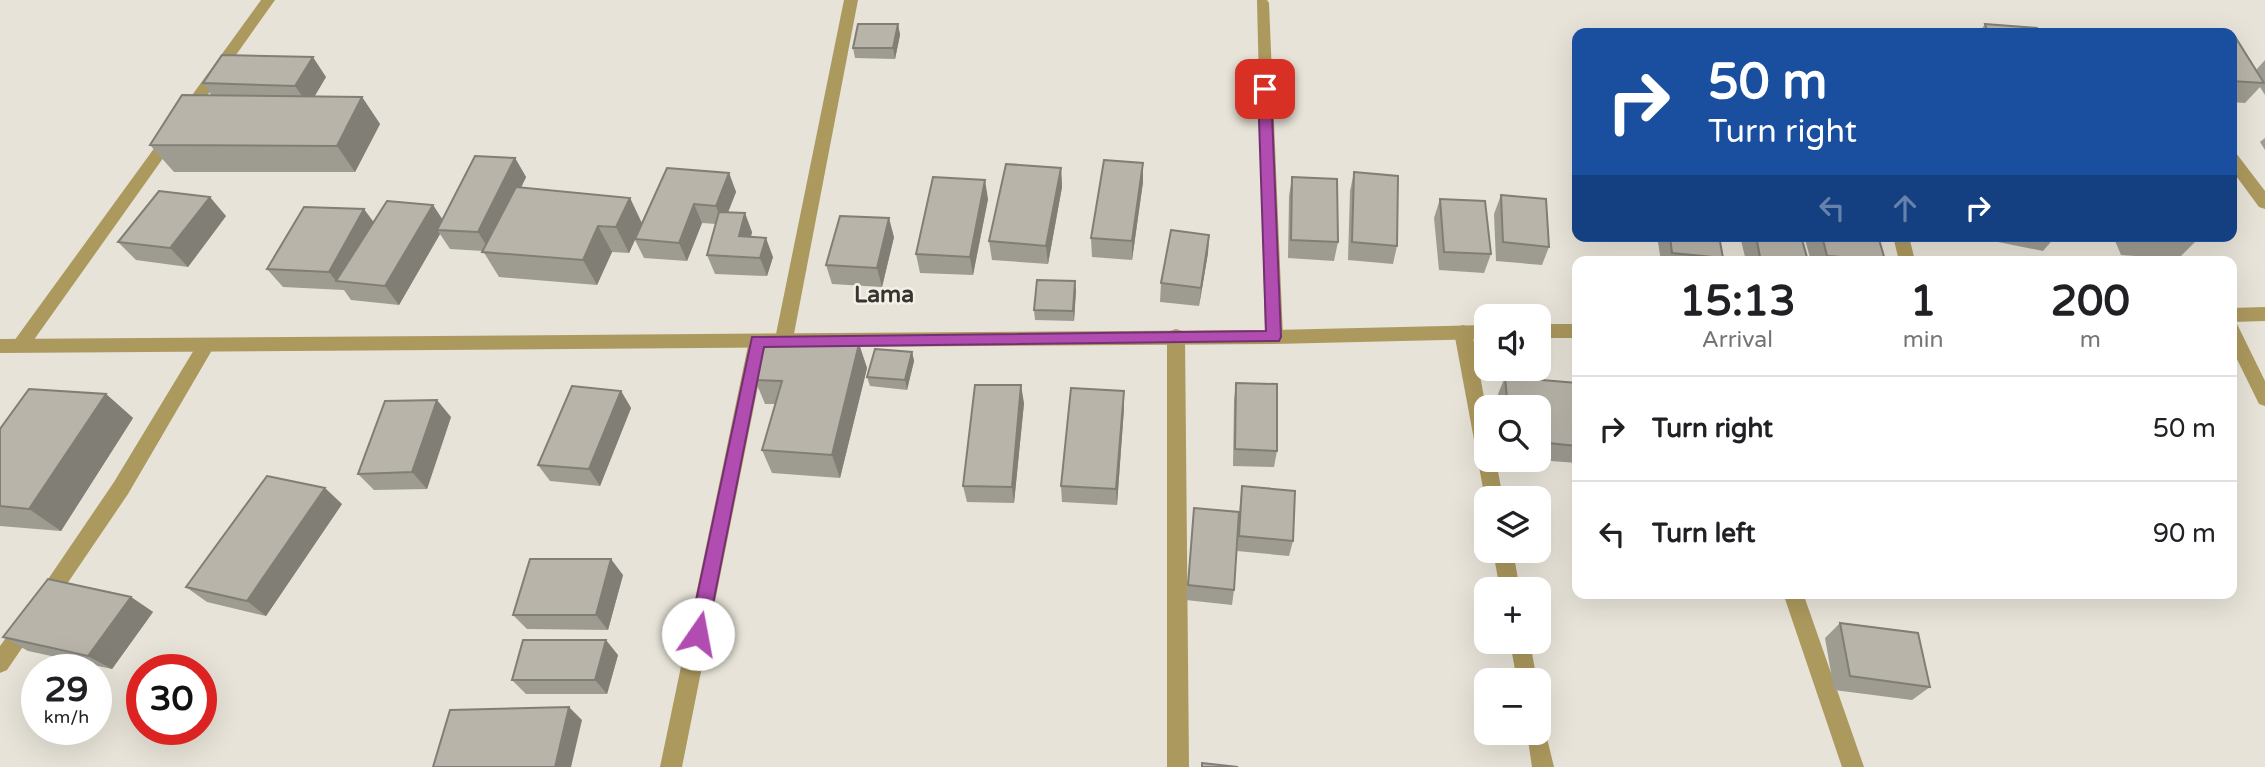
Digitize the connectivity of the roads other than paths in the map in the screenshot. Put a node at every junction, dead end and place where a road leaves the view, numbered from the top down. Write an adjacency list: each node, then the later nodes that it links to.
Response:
1 (268, 0): 19 (street)
2 (851, 0): 14 (street)
3 (1262, 3): 13 (street)
4 (2237, 165): 5 (street)
5 (2265, 203)
6 (2265, 314): 7 (street)
7 (2237, 315)
8 (1551, 331): 9 (street)
9 (1572, 331)
10 (1463, 332): 11 (street); 13 (street); 20 (street)
11 (1474, 332)
12 (1176, 336): 13 (street); 14 (street); 26 (street)
13 (1274, 337)
14 (784, 339): 15 (street)
15 (758, 341): 17 (street); 25 (street)
16 (2237, 342): 21 (street)
17 (206, 345): 19 (street); 23 (street)
18 (0, 346): 19 (street)
19 (20, 346)
20 (1474, 395)
21 (2265, 399)
22 (1795, 599): 28 (street)
23 (0, 663)
24 (1539, 745): 27 (street)
25 (671, 767)
26 (1178, 767)
27 (1543, 767)
28 (1853, 767)

